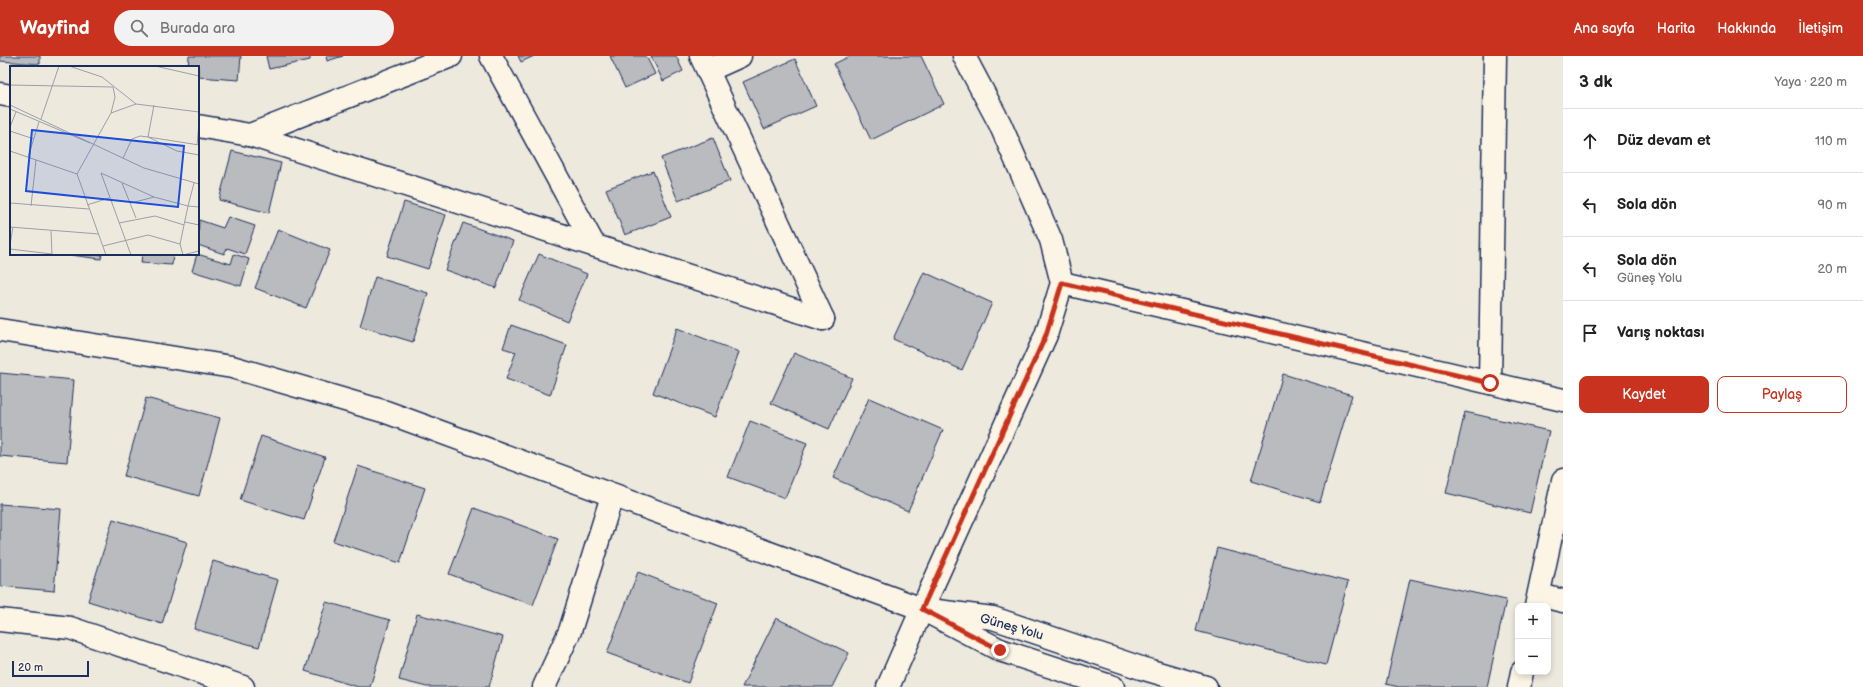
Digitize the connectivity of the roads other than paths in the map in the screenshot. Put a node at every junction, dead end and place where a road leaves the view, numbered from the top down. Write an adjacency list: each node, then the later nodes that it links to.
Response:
1 (451, 56): 10 (street)
2 (492, 56): 11 (street)
3 (740, 56): 6 (street)
4 (964, 56): 12 (street)
5 (1495, 56): 14 (street)
6 (705, 63): 11 (street)
7 (0, 94): 8 (street)
8 (10, 96)
9 (199, 126): 10 (street)
10 (250, 135): 11 (street)
11 (594, 246)
12 (1062, 283): 14 (street); 20 (street)
13 (0, 330): 17 (street)
14 (1490, 383): 15 (street)
15 (1563, 400)
16 (1563, 480): 19 (street)
17 (612, 496): 20 (street); 24 (street)
18 (1563, 600): 19 (street)
19 (1537, 601)
20 (922, 609): 25 (street); 26 (street, Güneş Yolu); 27 (street, Güneş Yolu)
21 (0, 620): 23 (street)
22 (1521, 675): 28 (street)
23 (243, 687)
24 (544, 687)
25 (888, 687)
26 (1113, 687)
27 (1206, 687)
28 (1519, 687)

